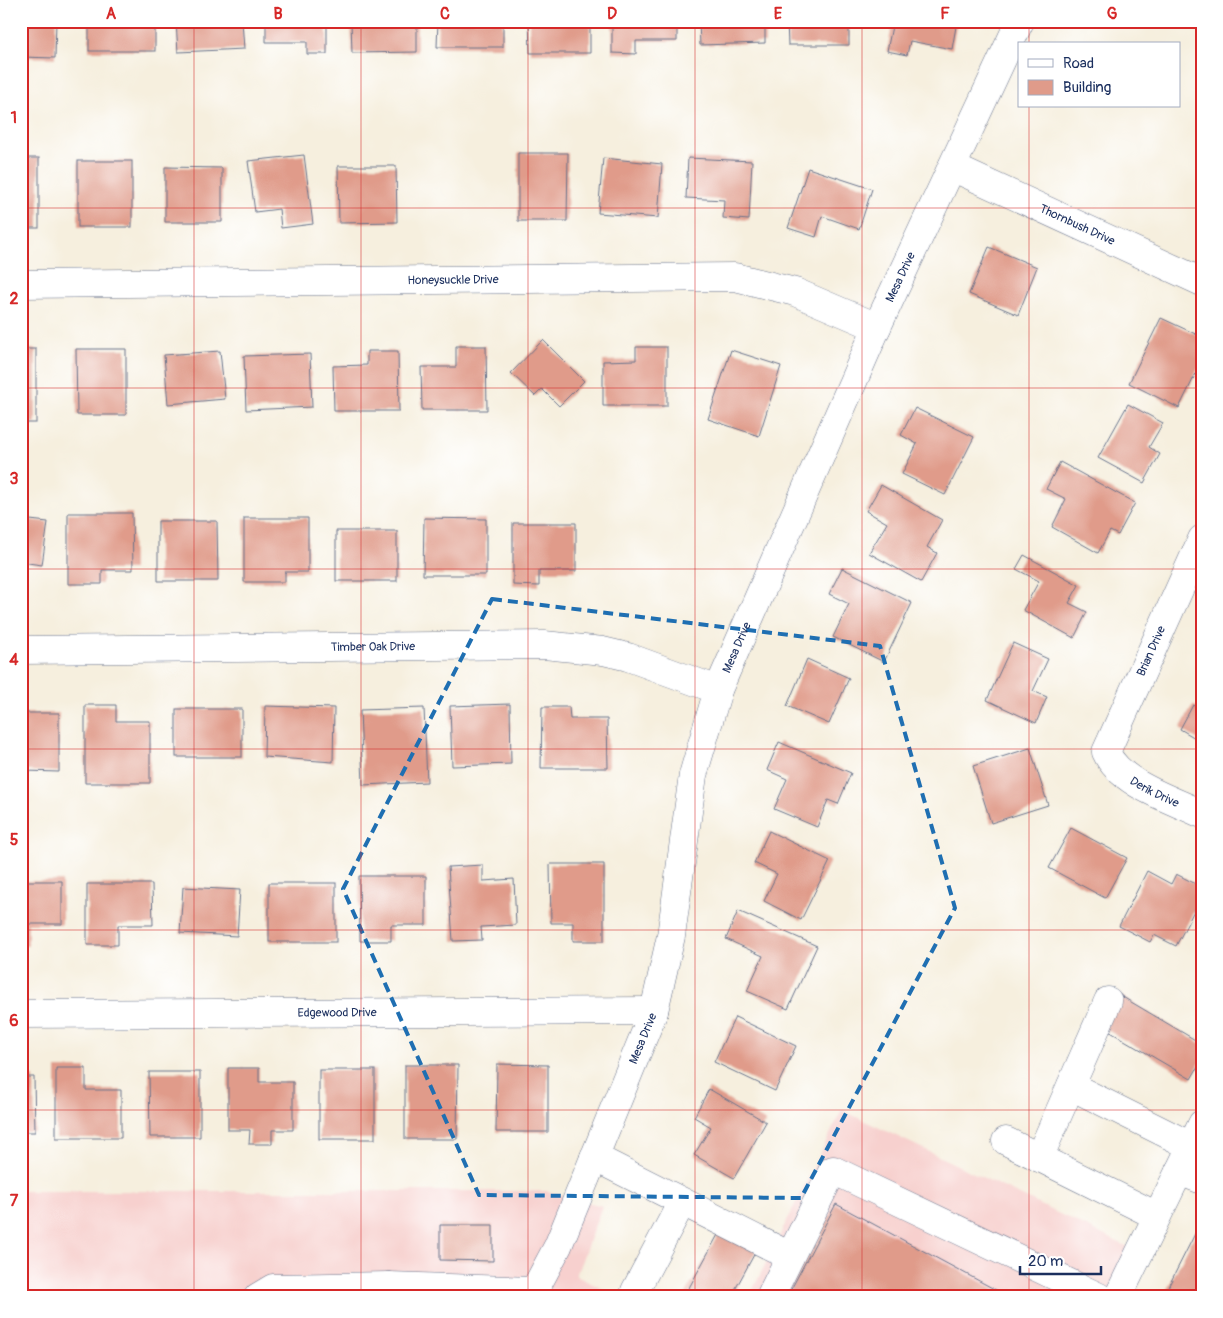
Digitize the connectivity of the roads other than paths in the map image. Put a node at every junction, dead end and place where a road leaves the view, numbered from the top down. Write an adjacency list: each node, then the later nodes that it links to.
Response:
1 (1020, 21): 2 (street, Mesa Drive)
2 (952, 167): 3 (street, Thornbush Drive); 5 (street, Mesa Drive)
3 (1202, 282)
4 (21, 284): 5 (street, Honeysuckle Drive)
5 (877, 327): 8 (street, Mesa Drive)
6 (1202, 538): 9 (street, Brian Drive)
7 (21, 650): 8 (street, Timber Oak Drive)
8 (718, 690): 12 (street, Mesa Drive)
9 (1111, 764): 10 (street, Derik Drive)
10 (1202, 814)
11 (1108, 1001): 14 (street)
12 (654, 1011): 13 (street, Edgewood Drive); 17 (street, Mesa Drive)
13 (21, 1014)
14 (1070, 1086): 15 (street); 18 (street)
15 (1196, 1135): 19 (street)
16 (1006, 1141): 18 (street)
17 (594, 1157): 20 (street); 25 (street, Mesa Drive)
18 (1039, 1158): 21 (street)
19 (1190, 1176): 21 (street)
20 (682, 1202): 22 (street); 23 (street)
21 (1157, 1216): 29 (street)
22 (790, 1256): 27 (street); 28 (street)
23 (636, 1291)
24 (389, 1292): 25 (street); 26 (street)
25 (533, 1294)
26 (258, 1297)
27 (770, 1297)
28 (1099, 1297)
29 (1118, 1297)

